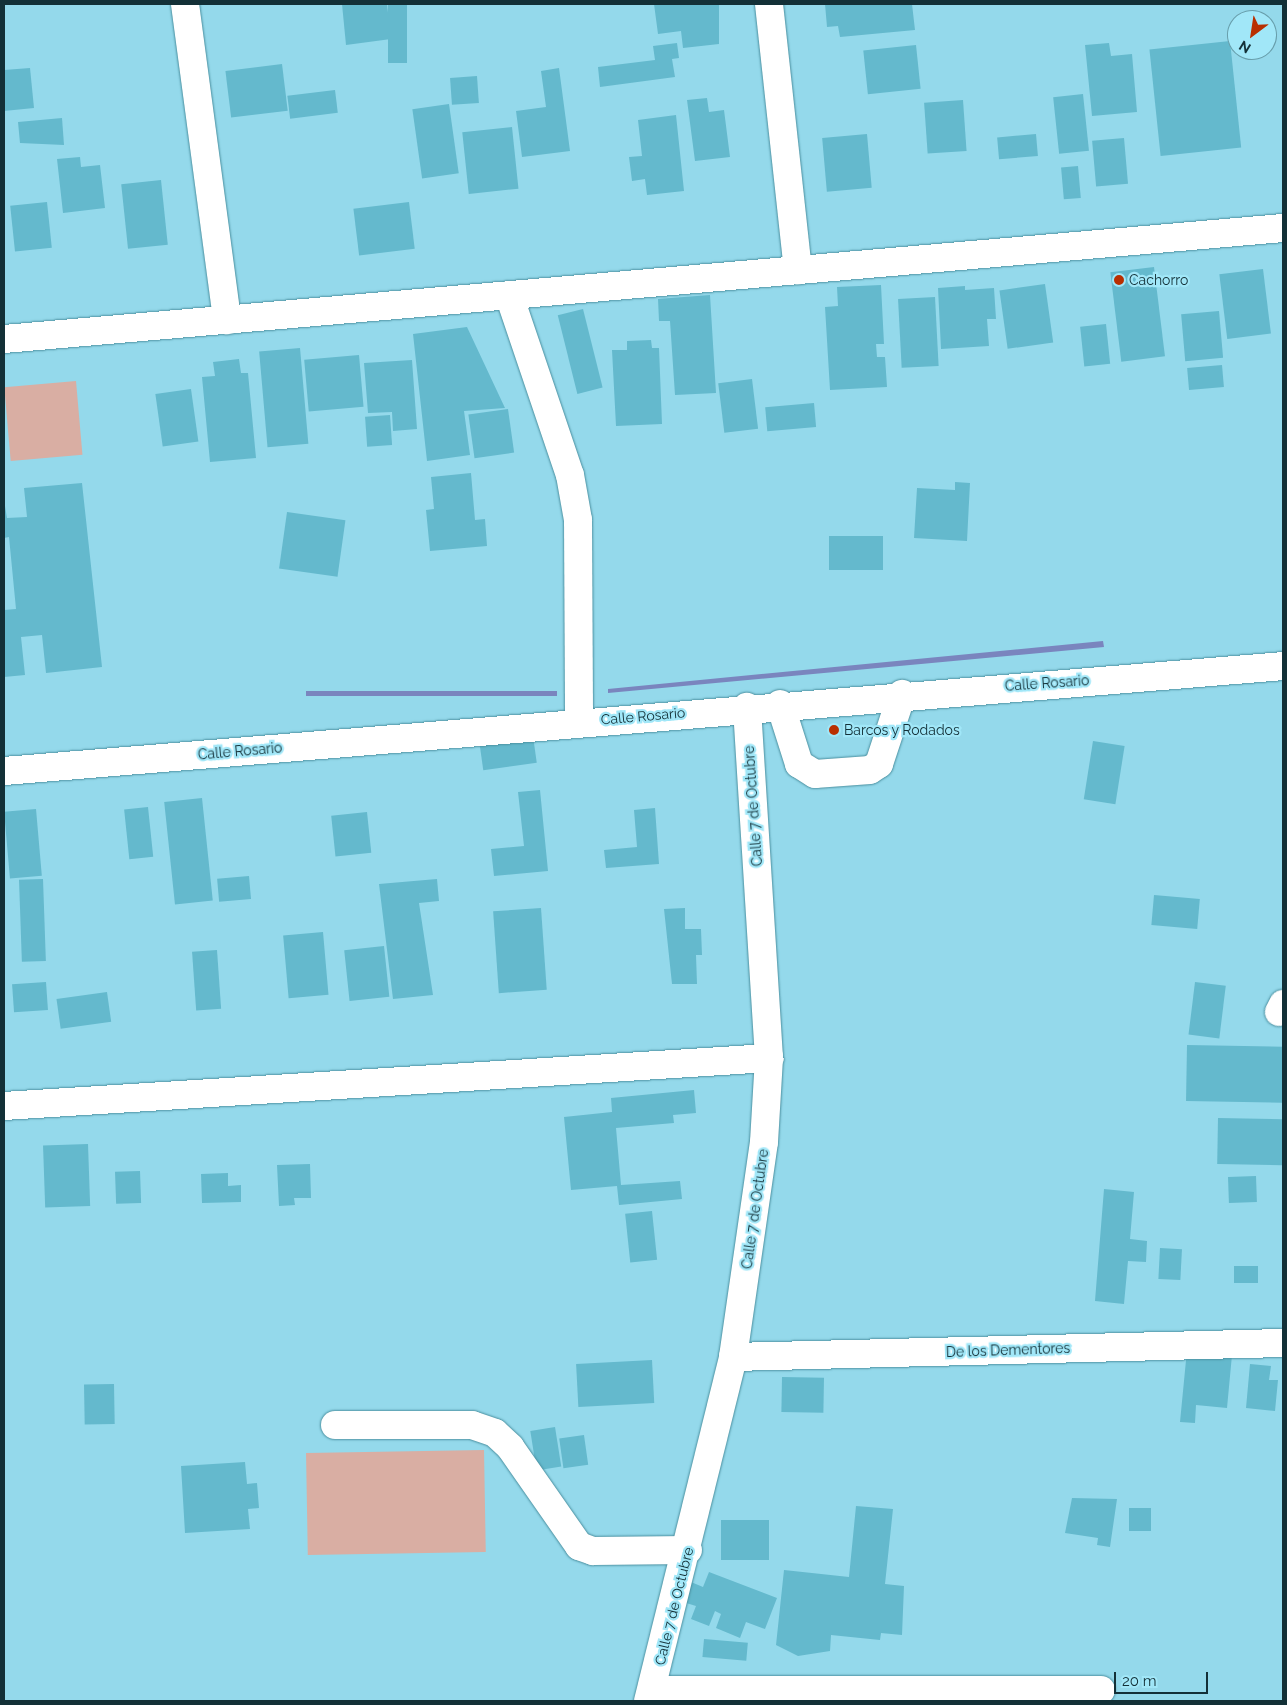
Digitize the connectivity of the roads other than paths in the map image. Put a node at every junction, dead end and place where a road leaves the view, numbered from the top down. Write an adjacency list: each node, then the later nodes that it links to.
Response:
1 (185, 4): 6 (street)
2 (769, 4): 4 (street)
3 (1283, 228): 4 (street)
4 (798, 270): 5 (street)
5 (509, 295): 6 (street); 12 (street)
6 (228, 320): 7 (street)
7 (4, 339)
8 (1283, 666): 9 (street, Calle Rosario)
9 (902, 694): 10 (street, Calle Rosario); 10 (street)
10 (780, 704): 11 (street, Calle Rosario)
11 (747, 707): 12 (street, Calle Rosario); 14 (street, Calle 7 de Octubre)
12 (579, 722): 13 (street, Calle Rosario)
13 (4, 771)
14 (769, 1058): 15 (street); 17 (street, Calle 7 de Octubre)
15 (4, 1106)
16 (1283, 1343): 17 (street, De los Dementores)
17 (733, 1357): 19 (street, Calle 7 de Octubre)
18 (335, 1425): 19 (street)
19 (688, 1550): 21 (street, Calle 7 de Octubre)
20 (1101, 1690): 21 (street)
21 (650, 1695)

